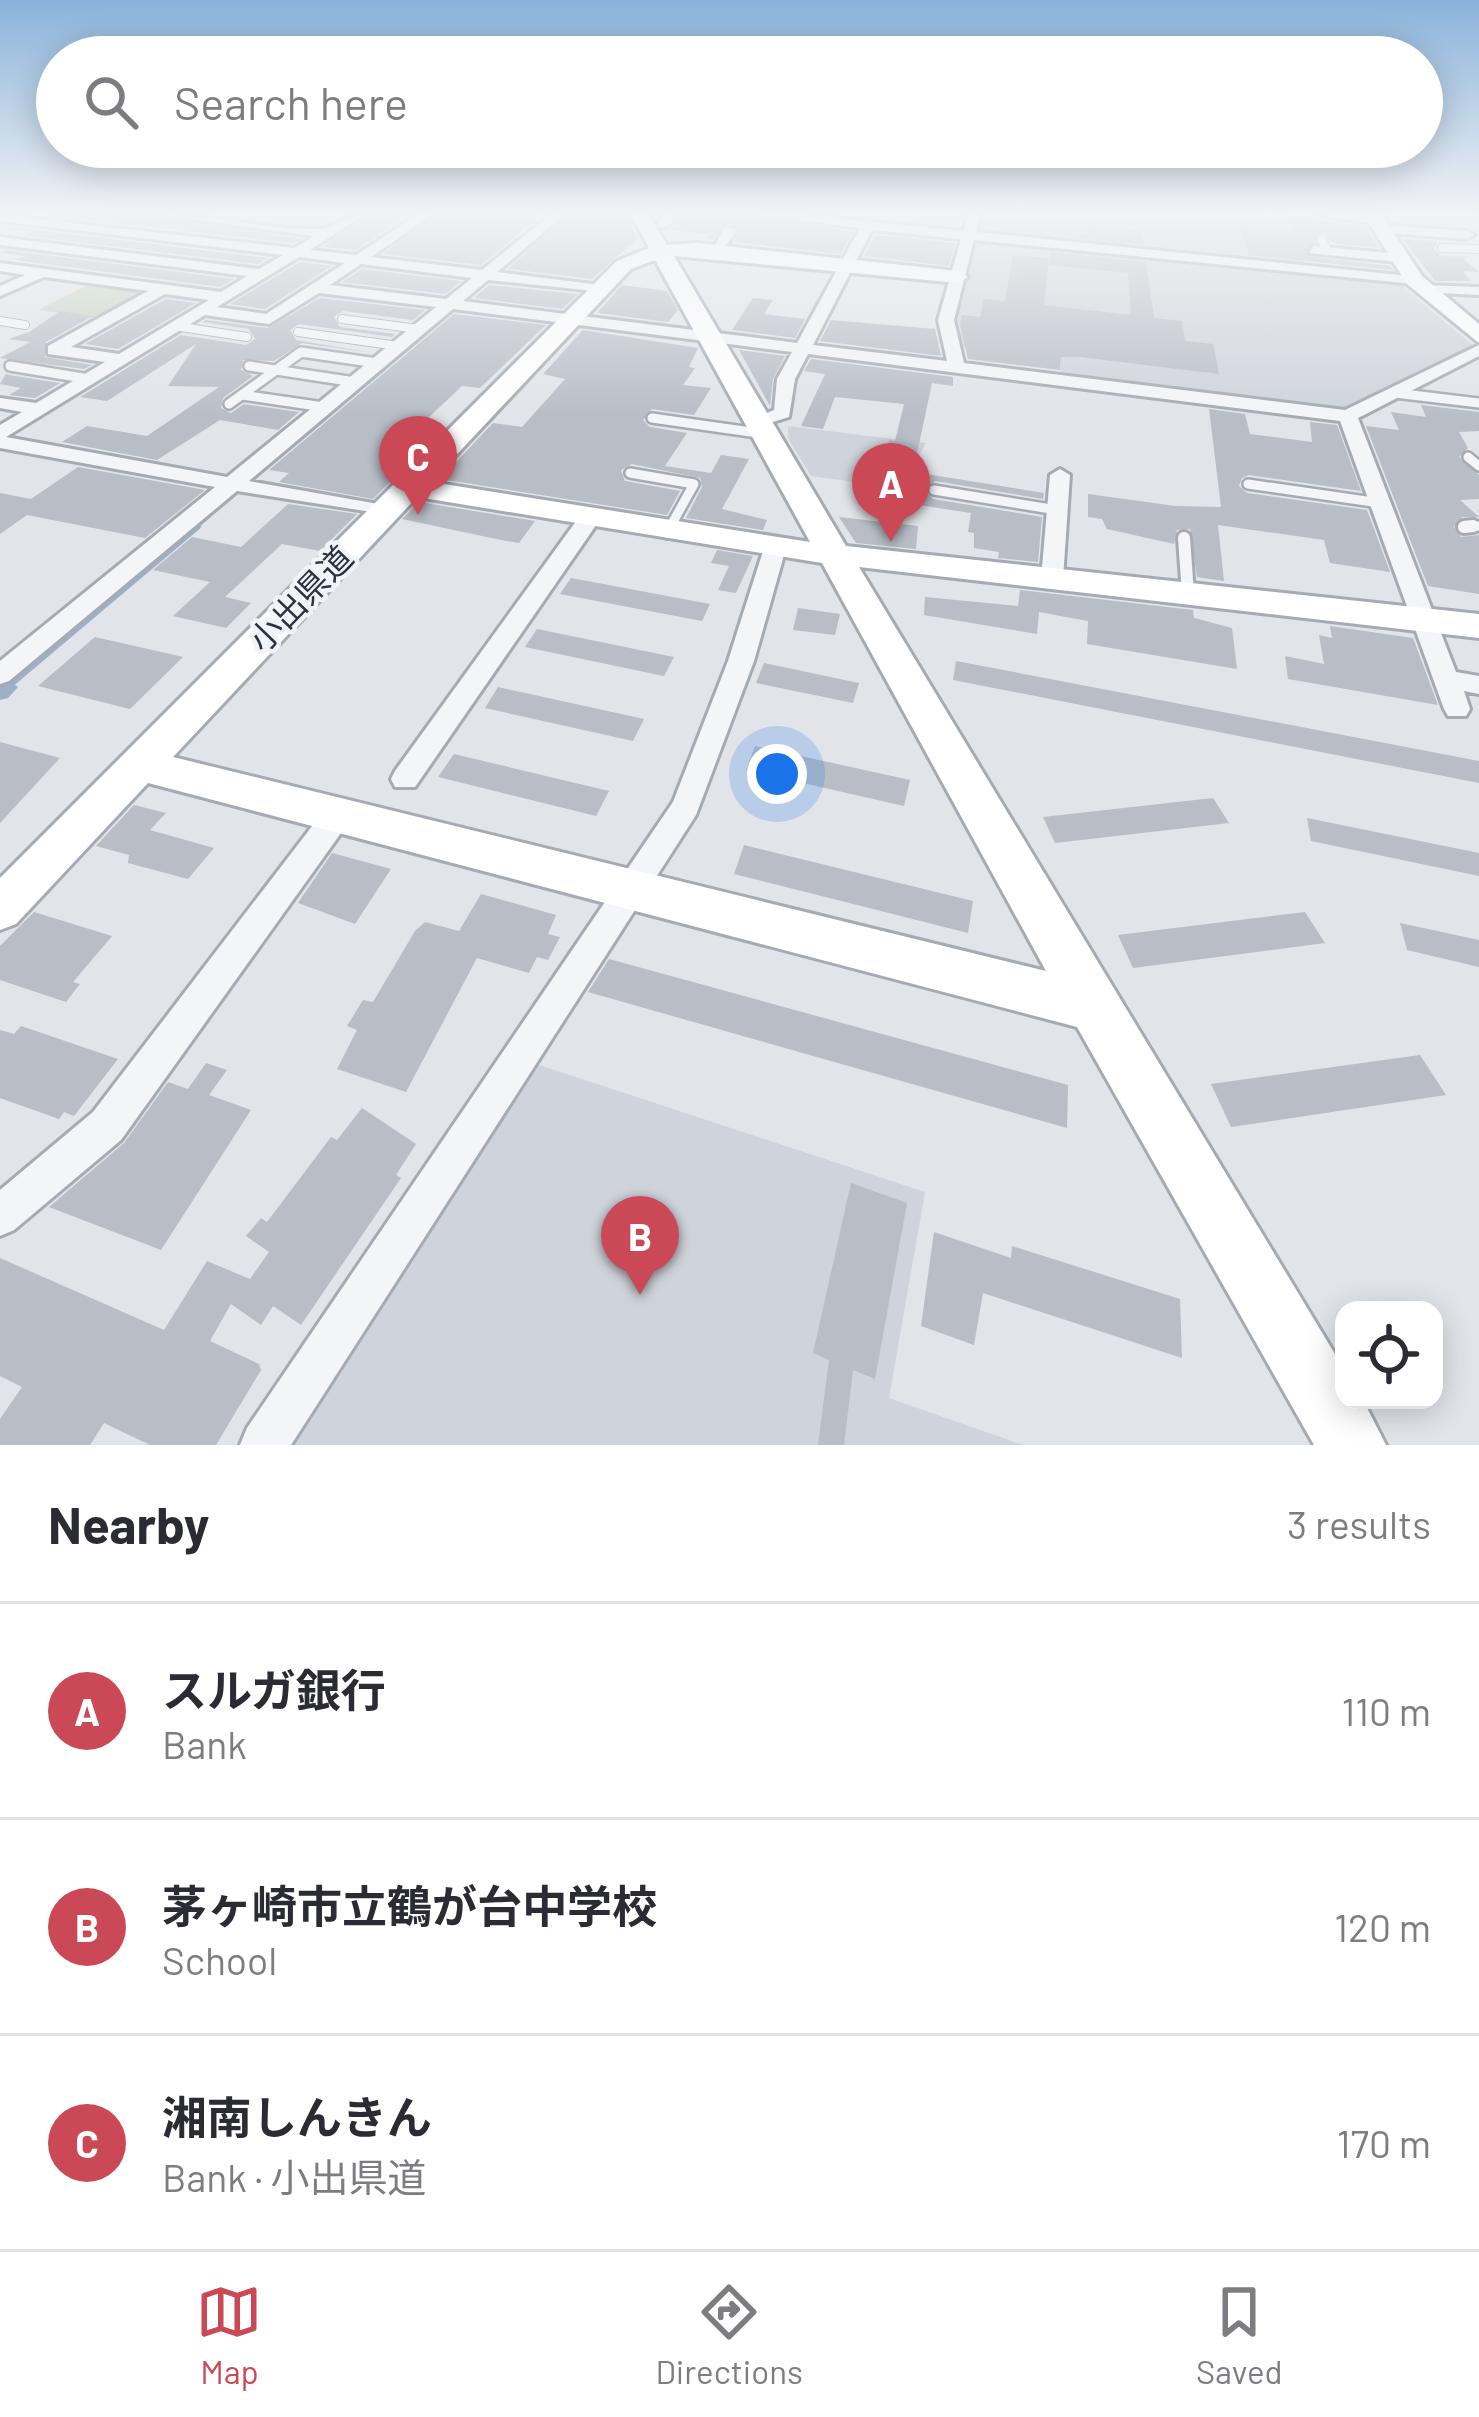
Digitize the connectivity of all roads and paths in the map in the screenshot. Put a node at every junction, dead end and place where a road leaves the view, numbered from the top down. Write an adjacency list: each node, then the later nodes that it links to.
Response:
1 (113, 282): 13 (street)
2 (248, 282): 16 (street)
3 (325, 282): 12 (street)
4 (482, 282): 17 (street)
5 (544, 282): 14 (street)
6 (607, 282): 14 (street, 小出県道)
7 (686, 282): 28 (street)
8 (838, 282): 30 (street)
9 (956, 282): 36 (street)
10 (1401, 282): 11 (street)
11 (1418, 284): 15 (street); 26 (street)
12 (317, 288): 17 (street); 18 (street)
13 (163, 289): 16 (street); 32 (street)
14 (600, 289): 20 (street, 小出県道)
15 (1479, 291)
16 (224, 297): 18 (street)
17 (453, 306): 20 (street); 24 (street)
18 (202, 310): 23 (street)
19 (342, 319): 24 (lane)
20 (569, 320): 28 (street); 58 (street, 小出県道)
21 (0, 321): 22 (lane)
22 (25, 325)
23 (175, 326): 27 (lane); 32 (street)
24 (418, 329): 29 (street)
25 (298, 332): 29 (lane)
26 (1479, 336)
27 (247, 337)
28 (710, 338): 30 (street); 49 (street)
29 (398, 346): 33 (street)
30 (802, 349): 36 (street); 49 (street)
31 (1479, 350): 40 (street)
32 (121, 359): 38 (street)
33 (377, 363): 37 (lane); 39 (street)
34 (10, 366): 38 (lane)
35 (249, 366): 37 (lane)
36 (957, 368): 47 (street)
37 (276, 370): 39 (lane); 41 (lane)
38 (89, 379): 46 (street)
39 (355, 382): 45 (street)
40 (1395, 393): 43 (lane); 47 (street)
41 (242, 395): 44 (lane); 45 (lane)
42 (0, 403): 46 (street)
43 (1479, 403)
44 (230, 404)
45 (324, 407): 56 (street)
46 (39, 409): 50 (street)
47 (1348, 416): 59 (street)
48 (652, 418): 49 (lane)
49 (761, 427): 67 (street)
50 (0, 437): 56 (street)
51 (1468, 457): 52 (lane)
52 (1479, 466)
53 (630, 473): 64 (lane)
54 (1060, 475): 60 (street)
55 (1248, 484): 59 (lane)
56 (237, 485): 58 (street); 72 (street)
57 (934, 490): 60 (lane)
58 (395, 499): 61 (street); 76 (street, 小出県道)
59 (1380, 502): 70 (street)
60 (1057, 509): 68 (street)
61 (590, 518): 64 (street); 77 (street)
62 (1479, 526): 63 (lane)
63 (1464, 527)
64 (668, 532): 66 (street)
65 (1184, 538): 69 (lane)
66 (775, 548): 67 (street); 79 (street)
67 (838, 556): 68 (street); 81 (street)
68 (1052, 579): 69 (street)
69 (1188, 594): 70 (street)
70 (1423, 620): 71 (street); 73 (street)
71 (1479, 626)
72 (0, 675)
73 (1446, 679): 74 (street); 75 (street)
74 (1479, 685)
75 (1457, 709)
76 (139, 765): 78 (street); 80 (street, 小出県道)
77 (405, 779)
78 (336, 817): 79 (street); 82 (street)
79 (630, 890): 81 (street); 83 (street)
80 (0, 909)
81 (1093, 1007): 84 (street)
82 (0, 1216)
83 (264, 1445)
84 (1352, 1445)

